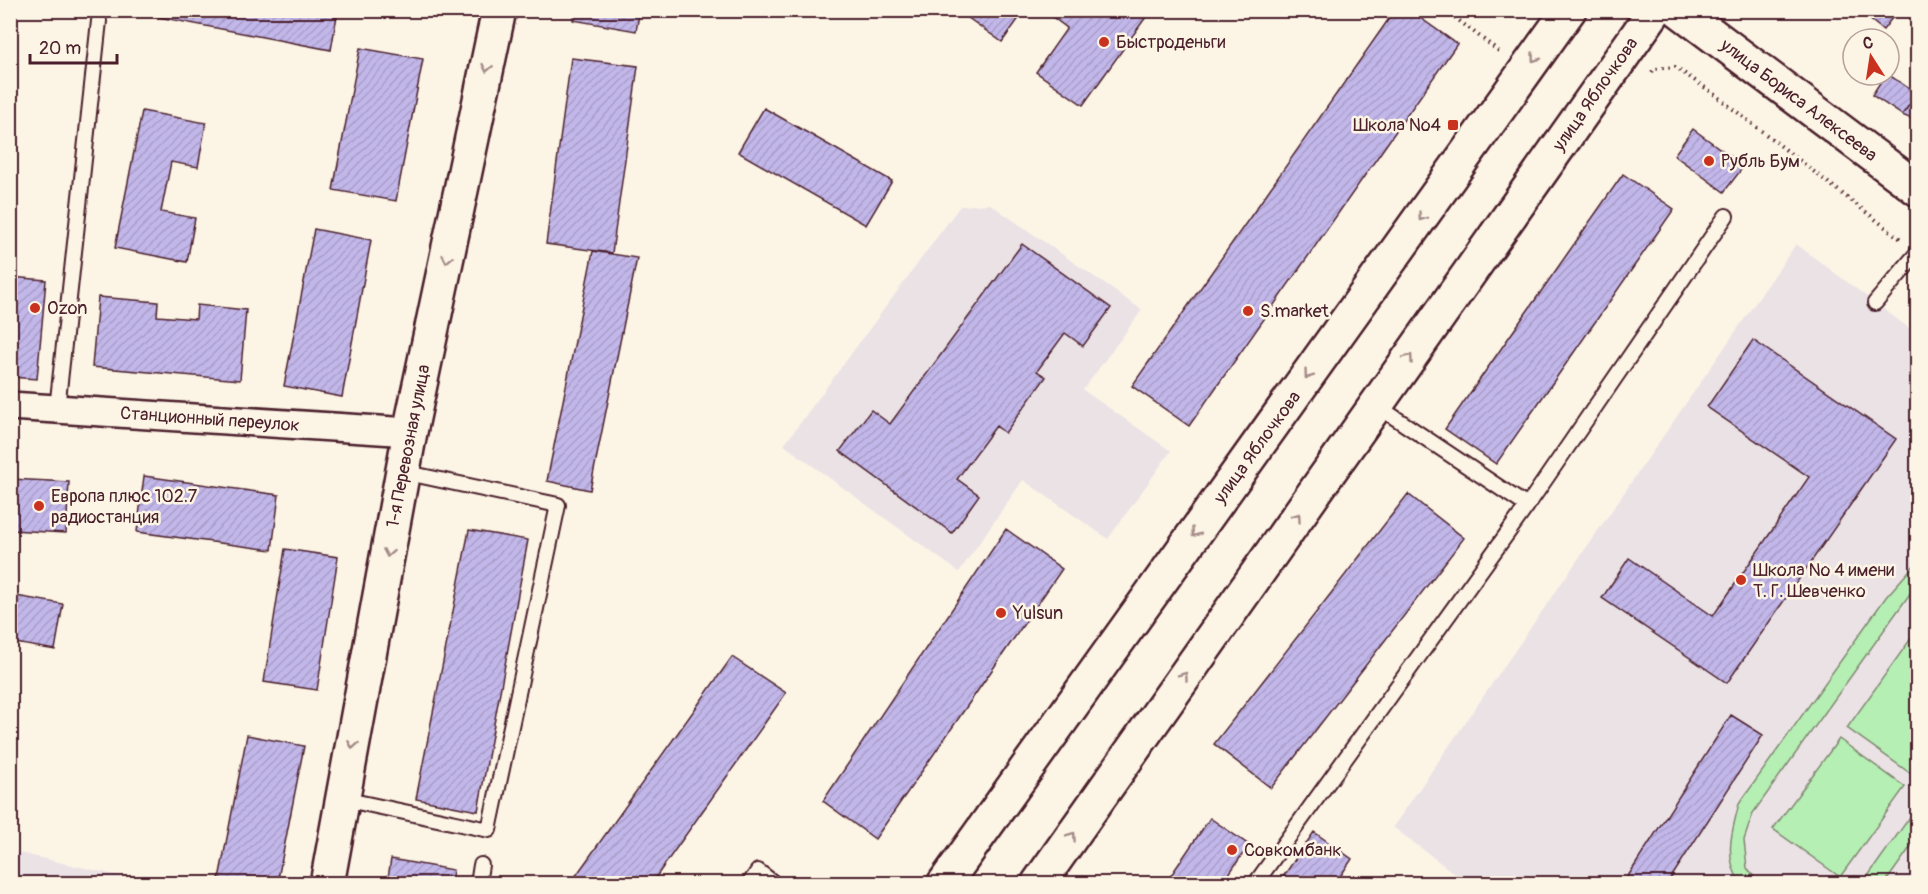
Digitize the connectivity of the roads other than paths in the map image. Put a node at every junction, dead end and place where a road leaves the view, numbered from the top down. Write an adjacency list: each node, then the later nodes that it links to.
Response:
1 (499, 10): 13 (main road, 1-я Перевозная улица, one-way to 13)
2 (1569, 10): 22 (main road, улица Яблочкова, one-way to 22)
3 (1654, 10): 10 (main road, улица Яблочкова, one-way to 3)
4 (1679, 10): 6 (main road, улица Бориса Алексеева)
5 (99, 21): 12 (lane)
6 (1917, 189)
7 (1726, 216): 15 (lane)
8 (1914, 249): 9 (lane)
9 (1875, 303)
10 (1376, 405): 15 (lane); 23 (main road, улица Яблочкова, one-way to 10)
11 (10, 406): 12 (street, Станционный переулок)
12 (57, 409): 13 (street, Станционный переулок)
13 (410, 432): 14 (main road, 1-я Перевозная улица)
14 (403, 472): 16 (main road, 1-я Перевозная улица, one-way to 16); 16 (lane)
15 (1527, 506): 24 (lane)
16 (343, 799): 18 (main road, 1-я Перевозная улица)
17 (481, 865): 19 (lane)
18 (327, 884)
19 (478, 884)
20 (749, 884): 21 (lane)
21 (775, 884)
22 (944, 884)
23 (1038, 884)
24 (1255, 884)

